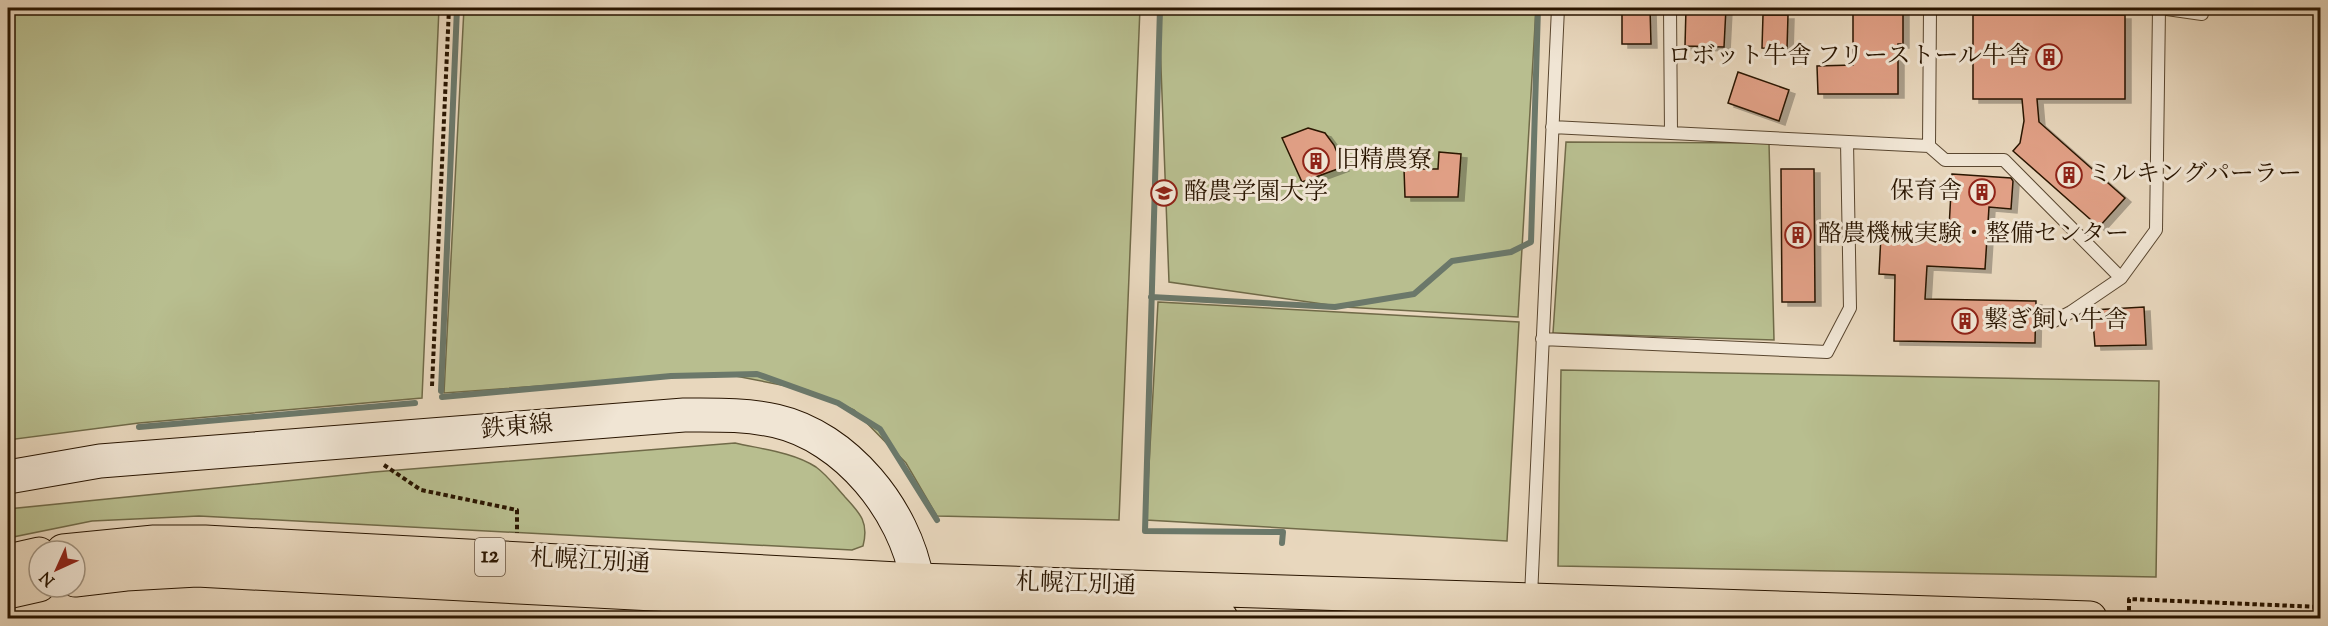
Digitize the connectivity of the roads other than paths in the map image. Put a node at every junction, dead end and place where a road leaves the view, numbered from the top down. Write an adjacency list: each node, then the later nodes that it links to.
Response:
1 (1558, 8): 6 (lane)
2 (1670, 8): 7 (lane)
3 (1930, 8): 9 (lane)
4 (2160, 8): 5 (lane); 10 (lane)
5 (2202, 14)
6 (1552, 128): 7 (lane); 12 (lane)
7 (1671, 133): 8 (lane)
8 (1847, 142): 9 (lane); 12 (lane)
9 (1929, 146): 10 (lane)
10 (2121, 278): 11 (lane)
11 (2052, 322)
12 (1542, 339): 21 (lane)
13 (8, 477): 20 (street, 鉄東線)
14 (87, 549): 20 (highway, 札幌江別通 / 12)
15 (27, 557): 16 (highway)
16 (8, 561)
17 (87, 579): 20 (highway, 札幌江別通 / 12)
18 (27, 588): 19 (highway)
19 (8, 592)
20 (918, 594): 21 (highway, 札幌江別通 / 12); 22 (highway, 札幌江別通 / 12)
21 (1530, 610): 23 (highway, 札幌江別通 / 12)
22 (1221, 618)
23 (2090, 618)

